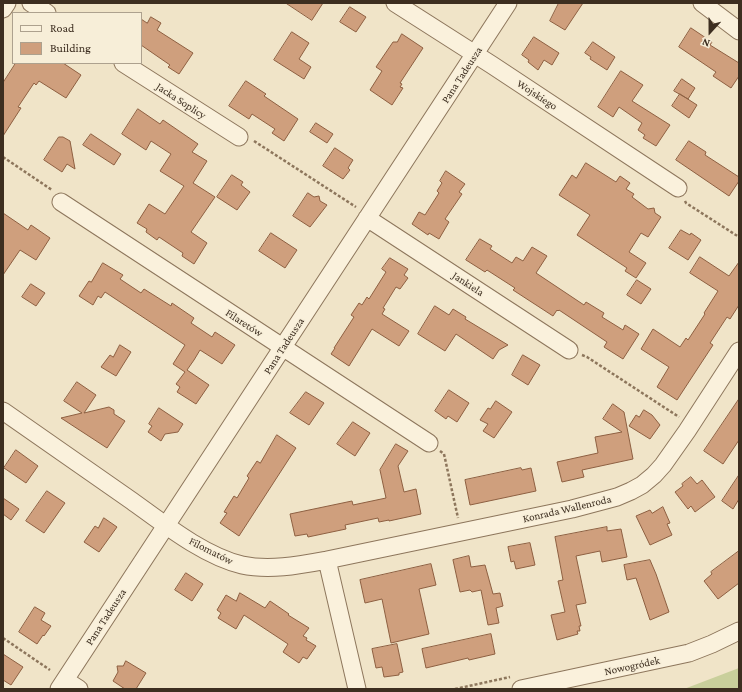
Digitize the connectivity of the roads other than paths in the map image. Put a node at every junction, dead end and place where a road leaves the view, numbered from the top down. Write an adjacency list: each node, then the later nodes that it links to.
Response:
1 (7, 3): 6 (street)
2 (32, 3): 7 (street)
3 (395, 3): 9 (street, Wojskiego)
4 (508, 3): 9 (street, Pana Tadeusza)
5 (702, 3): 8 (street)
6 (3, 9)
7 (46, 12)
8 (739, 31)
9 (476, 54): 12 (street, Wojskiego); 14 (street, Pana Tadeusza)
10 (125, 64): 11 (street, Jacka Soplicy)
11 (239, 138)
12 (678, 188)
13 (61, 202): 15 (street, Filaretów)
14 (362, 213): 15 (street, Pana Tadeusza); 16 (street, Jankiela)
15 (283, 348): 19 (street, Filaretów); 20 (street, Pana Tadeusza)
16 (569, 350)
17 (739, 351): 21 (street, Konrada Wallenroda)
18 (3, 411): 20 (street, Filomatów)
19 (429, 443)
20 (166, 526): 21 (street, Filomatów); 23 (street, Pana Tadeusza)
21 (327, 560): 25 (street)
22 (739, 631): 26 (street, Nowogródek)
23 (62, 684): 24 (street)
24 (79, 689)
25 (357, 689)
26 (521, 689)

